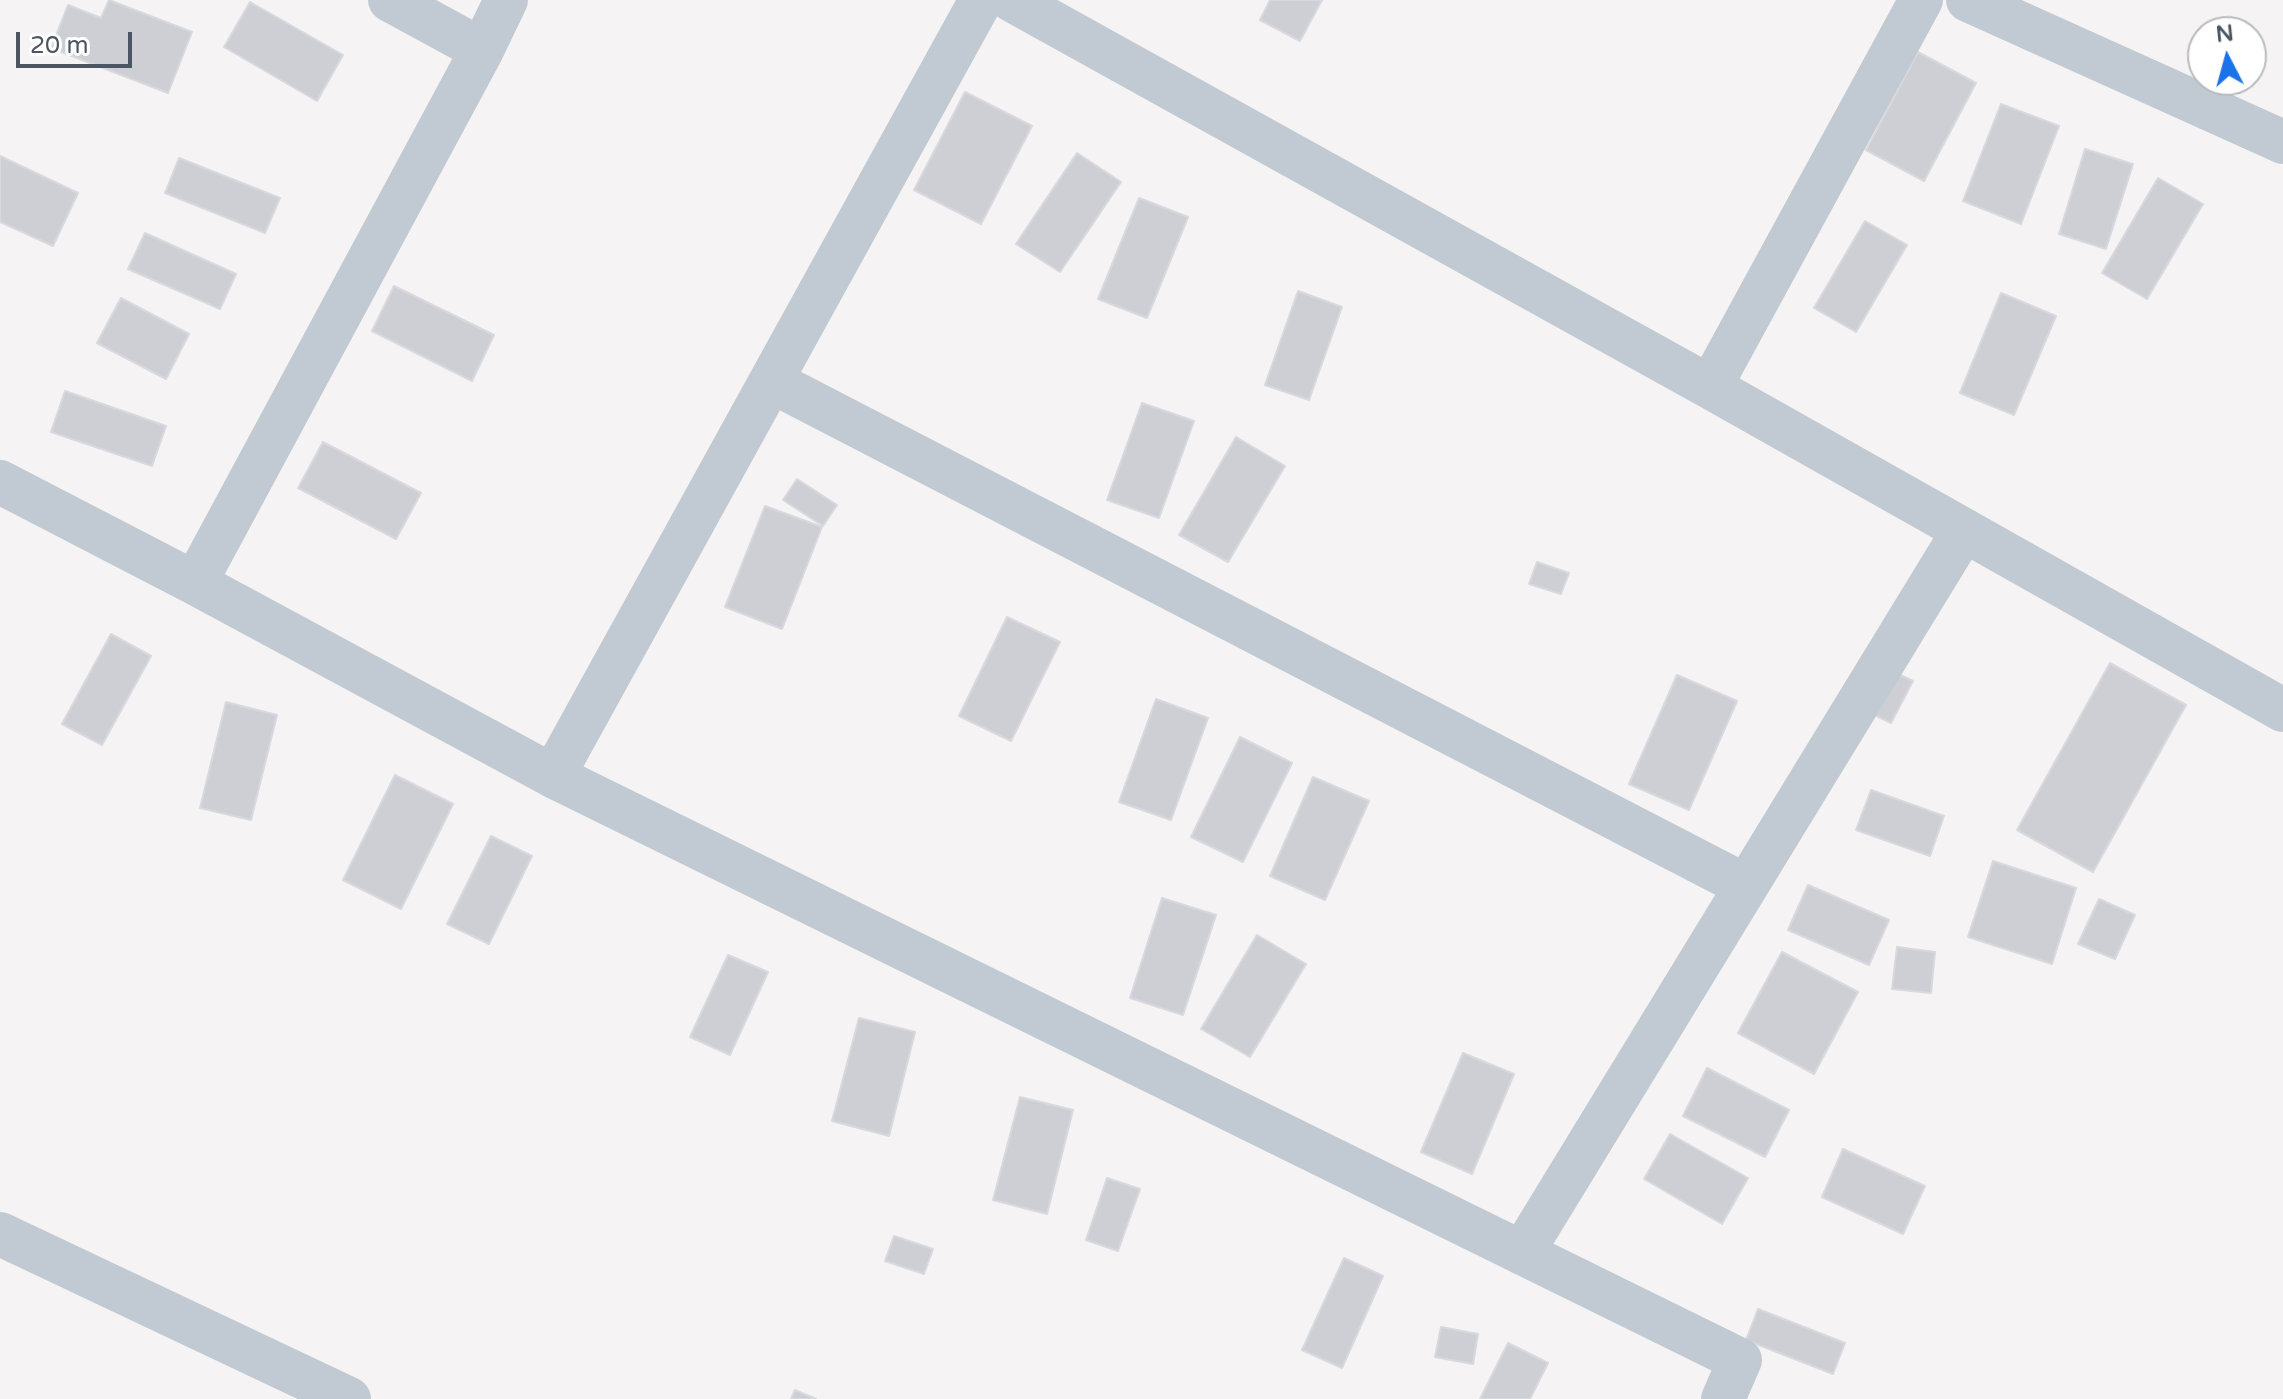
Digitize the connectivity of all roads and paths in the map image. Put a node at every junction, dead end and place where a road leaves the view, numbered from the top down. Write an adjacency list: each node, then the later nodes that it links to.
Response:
1 (390, 0): 7 (street)
2 (506, 0): 7 (street)
3 (981, 0): 9 (street)
4 (1012, 0): 10 (street)
5 (1921, 0): 10 (street)
6 (1968, 0): 8 (street)
7 (482, 50): 13 (street)
8 (2283, 142)
9 (771, 381): 15 (street); 16 (street)
10 (1710, 387): 12 (street)
11 (0, 482): 13 (street)
12 (1964, 530): 14 (street); 16 (street)
13 (195, 583): 15 (street)
14 (2283, 710)
15 (553, 776): 18 (street)
16 (1746, 886): 18 (street)
17 (0, 1234): 19 (street)
18 (1522, 1253): 20 (street)
19 (349, 1399)
20 (1723, 1399)

